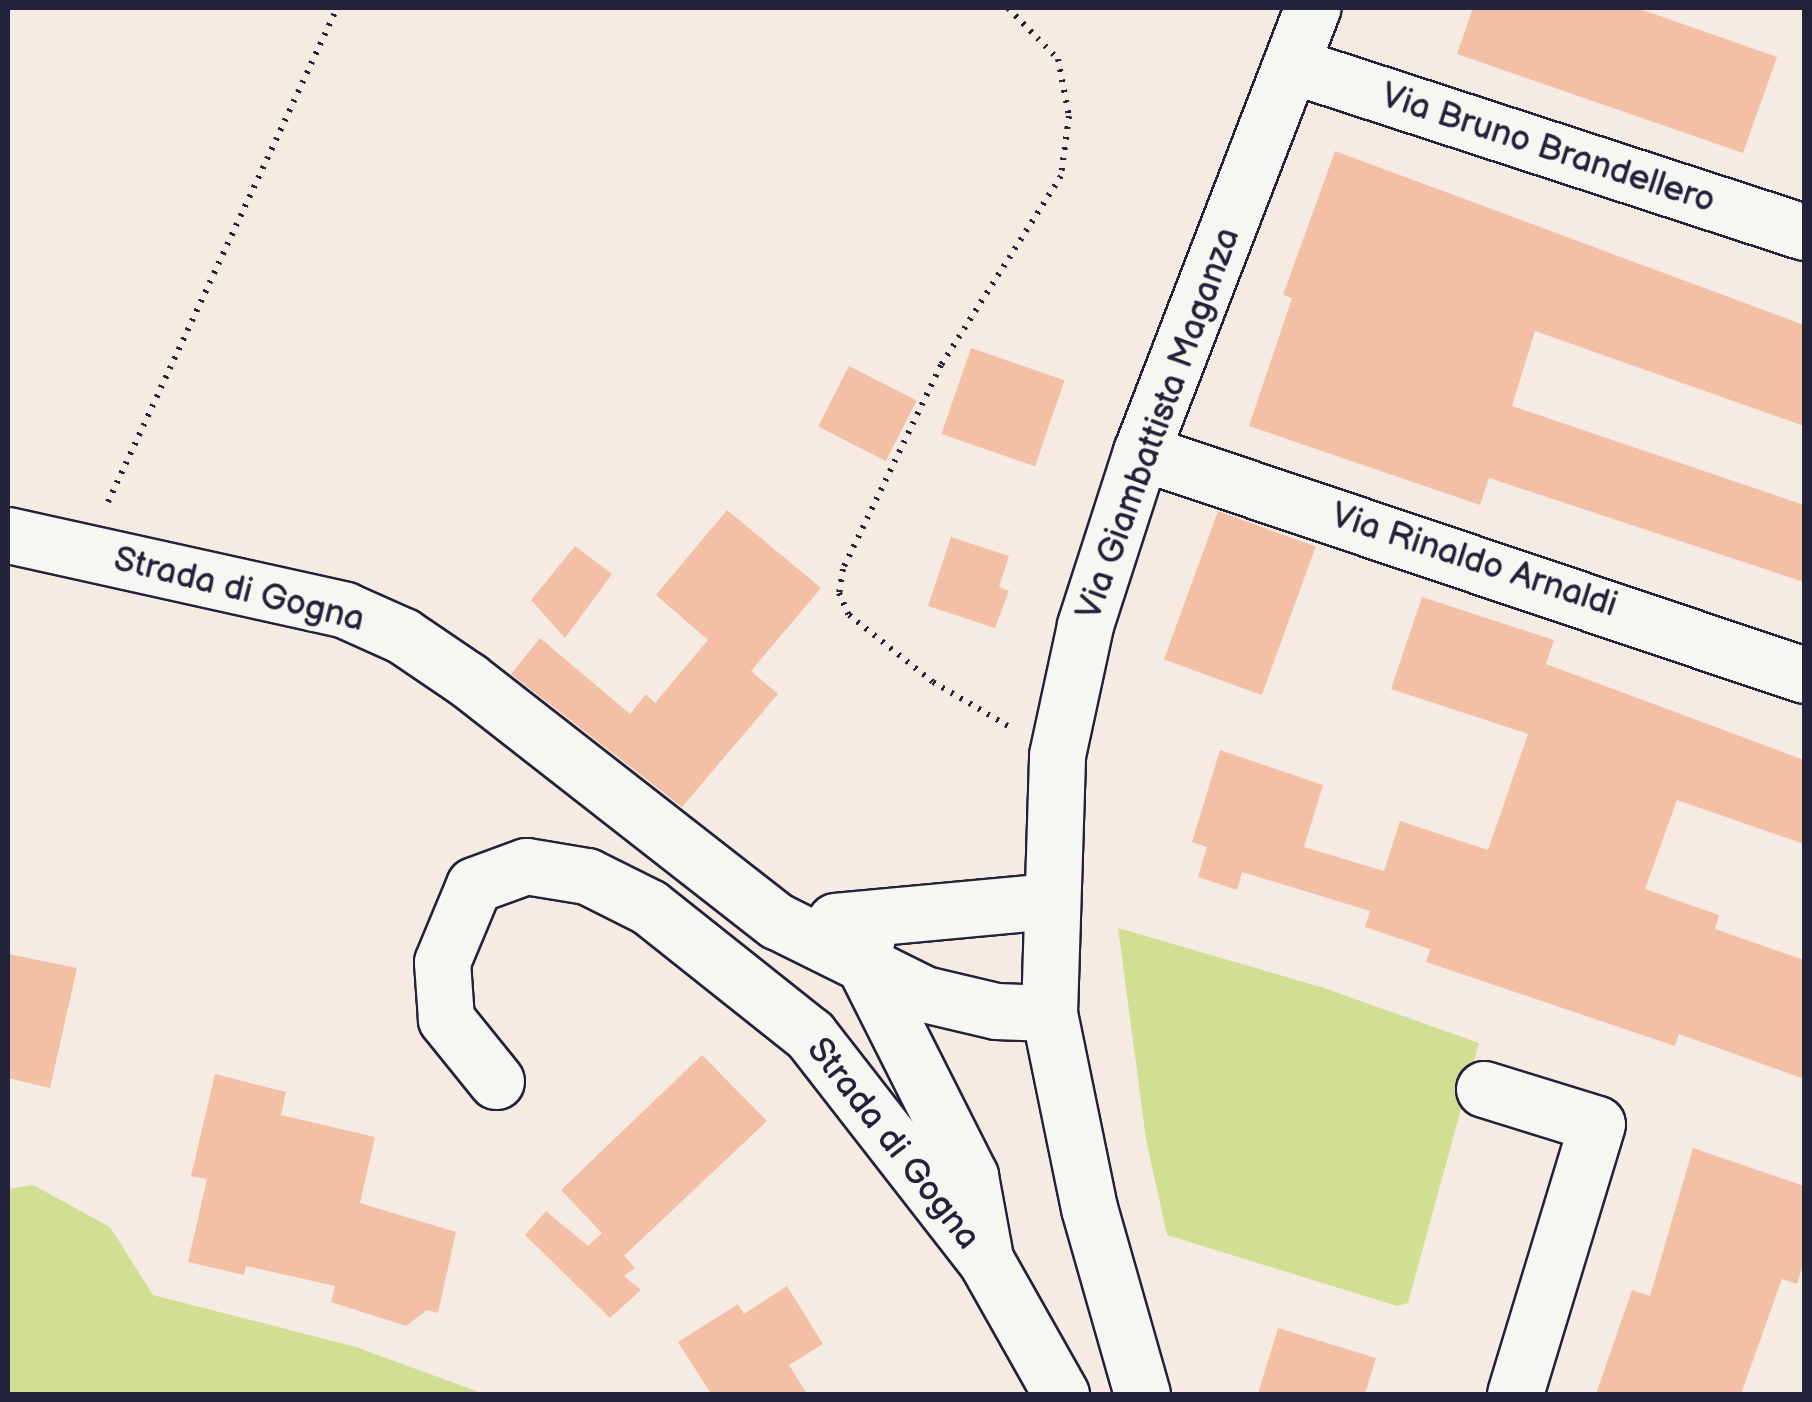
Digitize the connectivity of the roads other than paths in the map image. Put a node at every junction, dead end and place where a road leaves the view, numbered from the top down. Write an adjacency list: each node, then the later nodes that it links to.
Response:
1 (1312, 8): 2 (street, Via Giambattista Maganza)
2 (1292, 65): 3 (street, Via Bruno Brandellero); 4 (street, Via Giambattista Maganza)
3 (1804, 232)
4 (1141, 452): 6 (street, Via Rinaldo Arnaldi); 7 (street, Via Giambattista Maganza)
5 (8, 535): 8 (street, Strada di Gogna)
6 (1804, 675)
7 (1051, 901): 8 (street, Strada di Gogna); 9 (street, Via Giambattista Maganza)
8 (867, 940): 9 (street); 12 (street, Strada di Gogna)
9 (1049, 1013): 14 (street, Via Giambattista Maganza)
10 (496, 1082): 12 (street, Strada di Gogna)
11 (1484, 1090): 15 (street)
12 (986, 1261): 13 (street, Strada di Gogna)
13 (1061, 1394)
14 (1142, 1394)
15 (1515, 1394)

